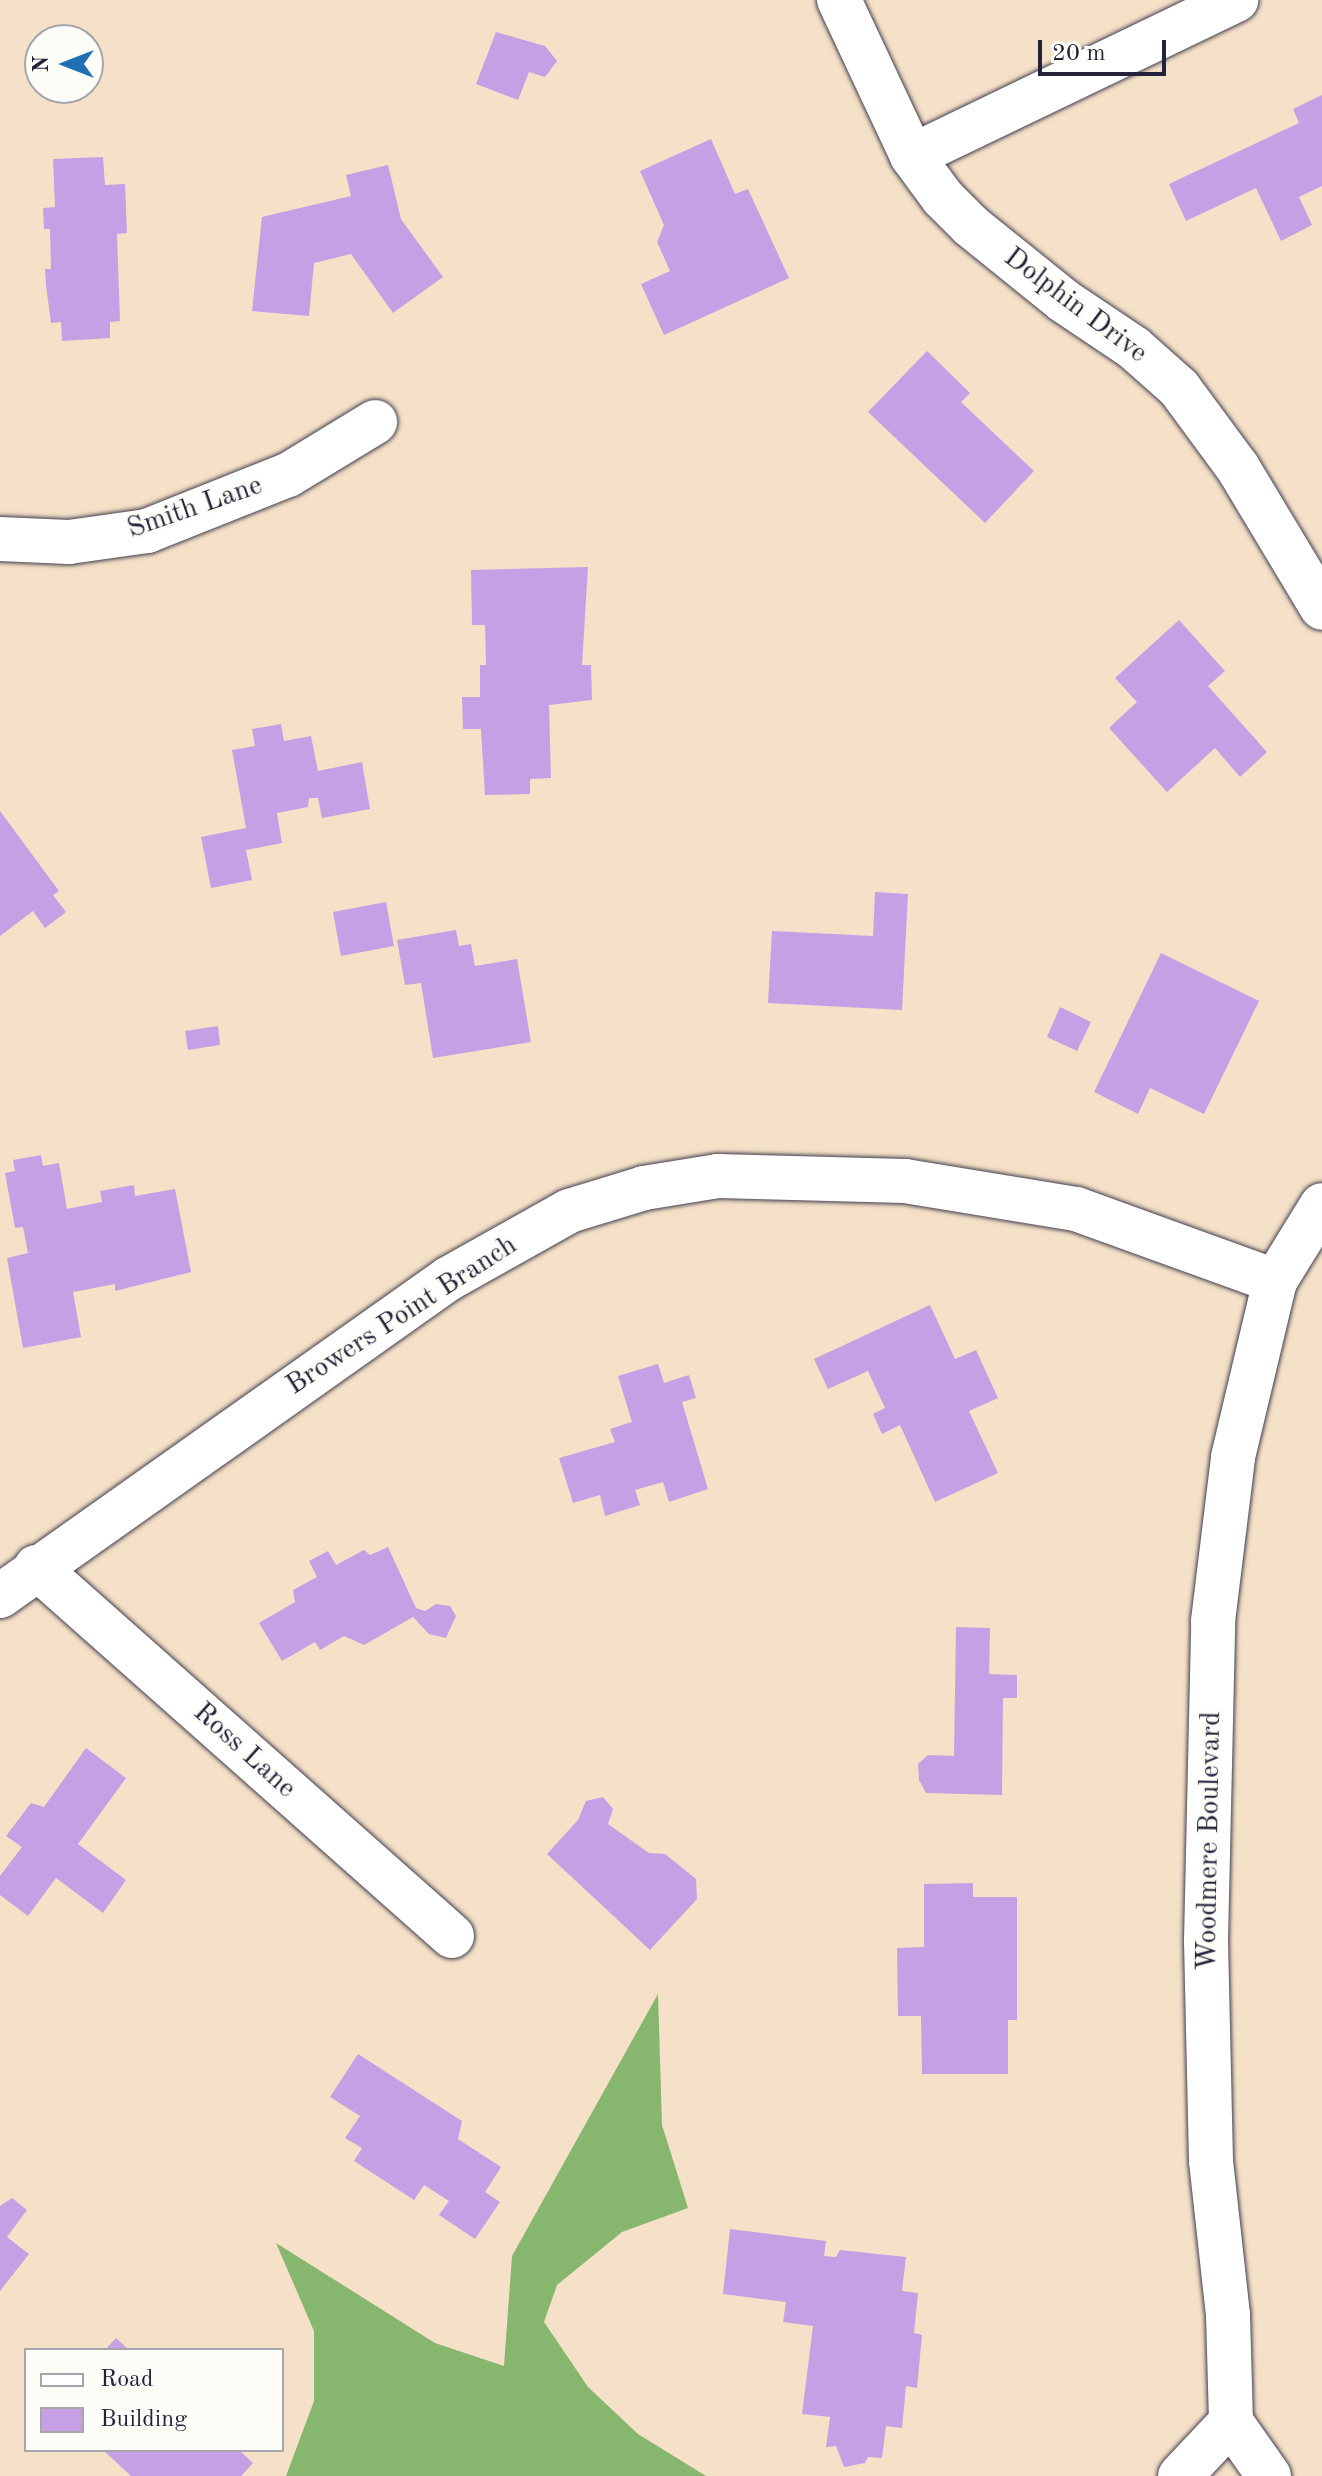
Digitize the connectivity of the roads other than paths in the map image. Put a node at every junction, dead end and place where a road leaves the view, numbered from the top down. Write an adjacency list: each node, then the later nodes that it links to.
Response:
1 (839, 0): 3 (street, Dolphin Drive)
2 (1236, 0): 3 (street)
3 (912, 156): 6 (street, Dolphin Drive)
4 (375, 422): 5 (street, Smith Lane)
5 (0, 539)
6 (1322, 608)
7 (1322, 1205): 8 (street, Woodmere Boulevard)
8 (1275, 1281): 9 (street, Browers Point Branch); 12 (street, Woodmere Boulevard)
9 (36, 1567): 10 (street, Browers Point Branch); 11 (street, Ross Lane)
10 (0, 1596)
11 (452, 1936)
12 (1231, 2422): 13 (street); 14 (street)
13 (1180, 2476)
14 (1269, 2476)

